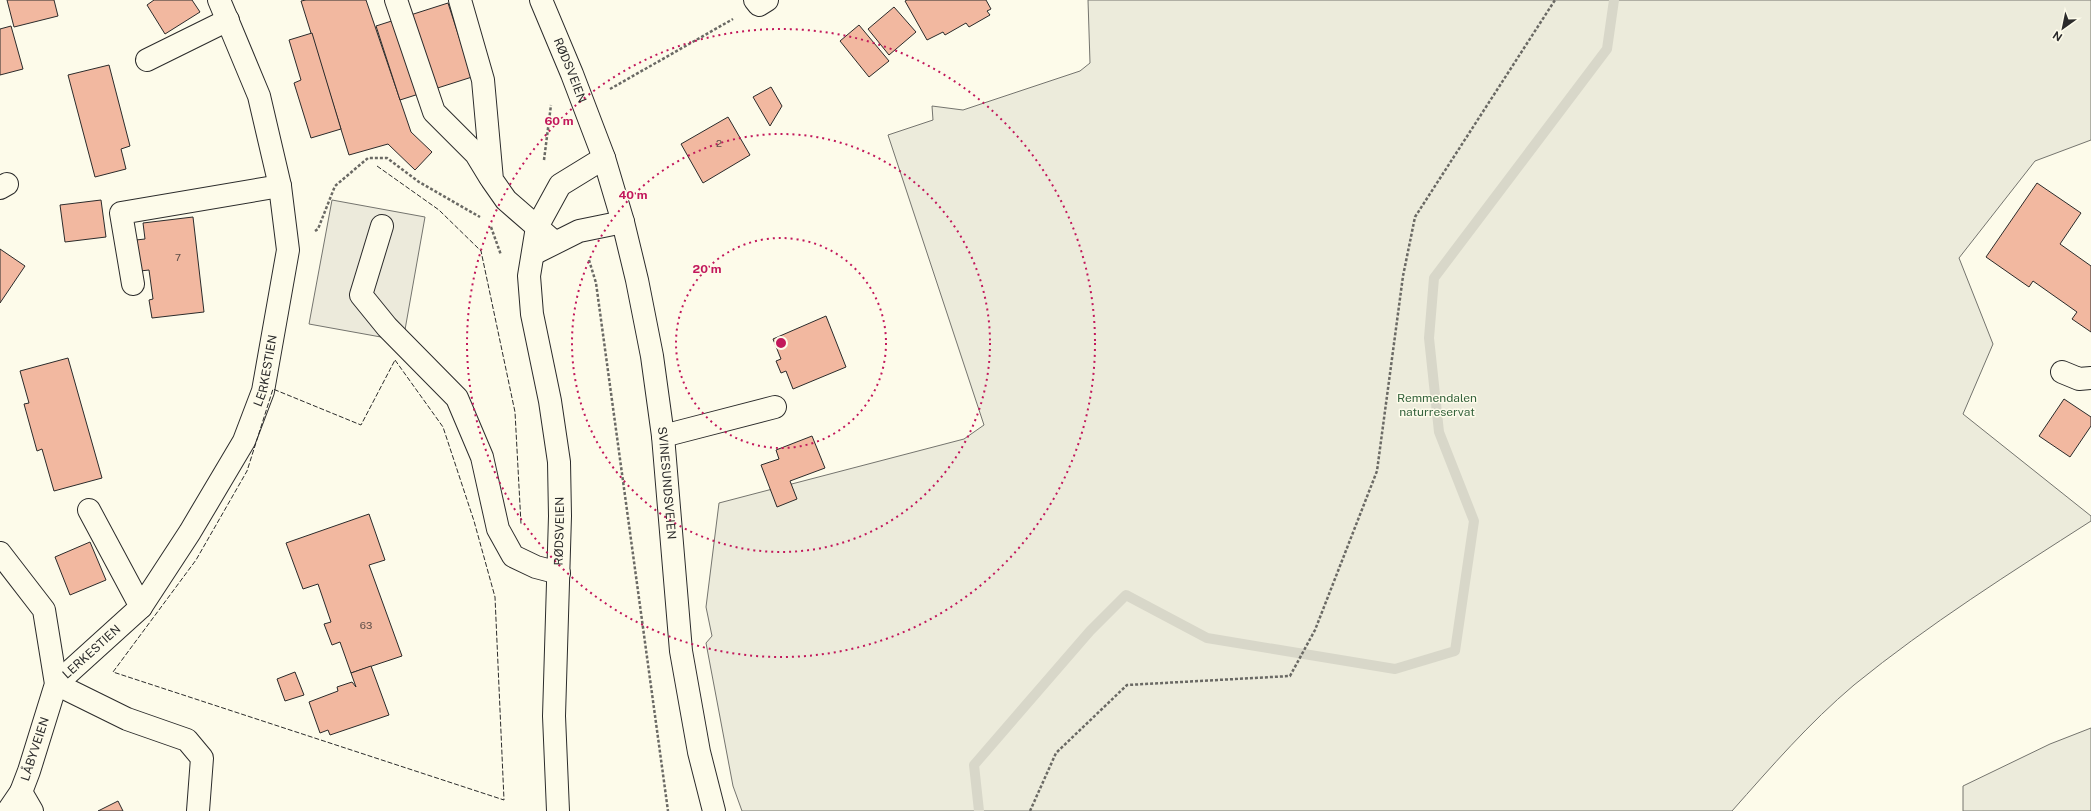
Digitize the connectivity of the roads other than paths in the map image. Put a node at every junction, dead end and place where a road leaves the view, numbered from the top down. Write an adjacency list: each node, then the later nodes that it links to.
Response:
1 (219, 0): 5 (main road, LERKESTIEN)
2 (396, 0): 8 (main road)
3 (460, 0): 8 (main road)
4 (540, 0): 7 (main road, RØDSVEIEN)
5 (228, 20): 6 (main road); 9 (main road, LERKESTIEN)
6 (147, 60)
7 (604, 158): 10 (main road, SVINESUNDSVEIEN); 12 (main road, RØDSVEIEN)
8 (492, 180): 12 (main road)
9 (280, 186): 15 (main road); 23 (main road, LERKESTIEN)
10 (623, 222): 13 (main road); 19 (main road, SVINESUNDSVEIEN)
11 (382, 226): 22 (main road)
12 (537, 227): 13 (main road); 14 (main road, RØDSVEIEN)
13 (556, 243): 14 (main road)
14 (533, 254): 22 (main road, RØDSVEIEN)
15 (133, 284)
16 (2062, 372): 17 (main road)
17 (2091, 378)
18 (775, 407): 19 (main road)
19 (663, 436): 30 (main road, SVINESUNDSVEIEN)
20 (89, 510): 23 (main road)
21 (0, 553): 24 (main road)
22 (559, 573): 29 (main road, RØDSVEIEN)
23 (141, 607): 24 (main road, LERKESTIEN)
24 (56, 684): 25 (main road, LÅBYVEIEN); 28 (main road)
25 (21, 792): 26 (main road, LÅBYVEIEN); 27 (main road)
26 (8, 811)
27 (32, 811)
28 (198, 811)
29 (558, 811)
30 (714, 811)

